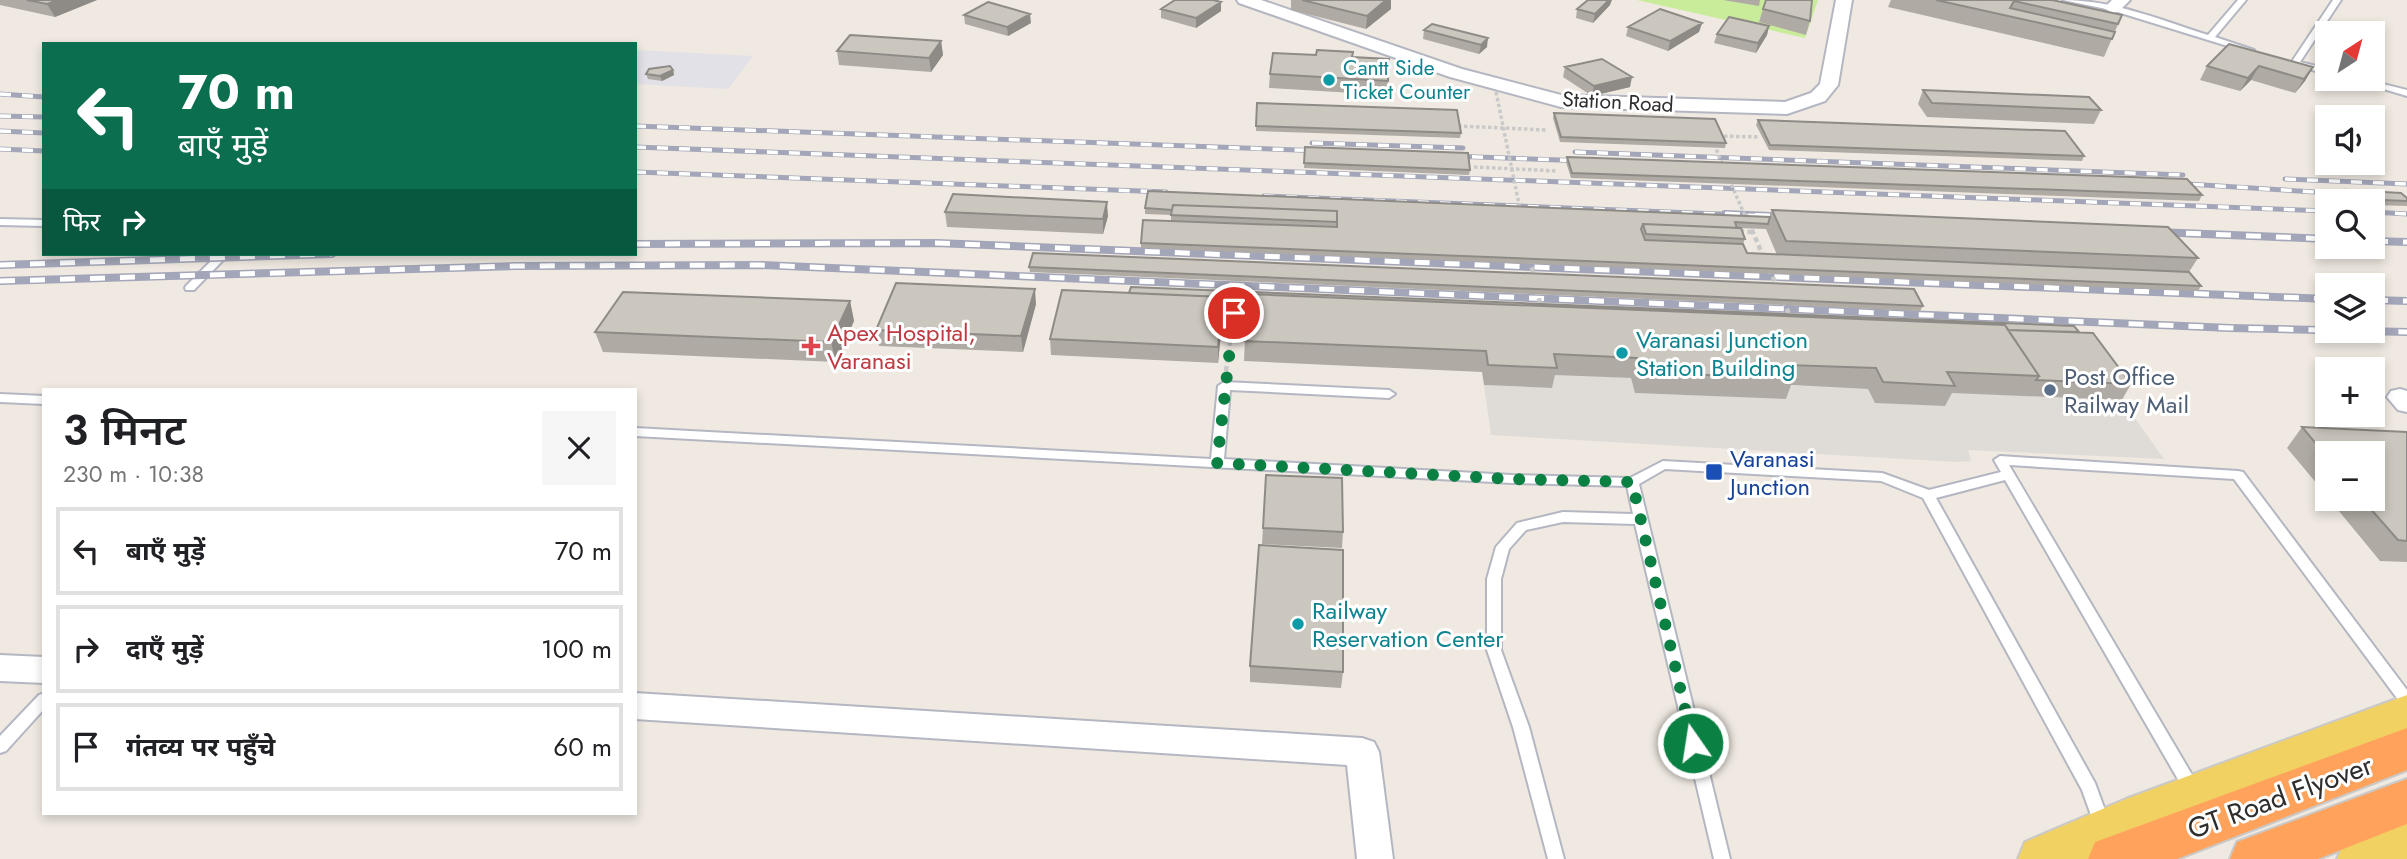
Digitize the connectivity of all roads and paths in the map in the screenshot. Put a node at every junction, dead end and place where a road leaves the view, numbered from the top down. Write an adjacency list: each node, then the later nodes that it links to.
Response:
1 (1245, 0): 2 (street, Station Road)
2 (1844, 0)
3 (2067, 0): 6 (lane)
4 (2242, 0): 7 (lane)
5 (2337, 0): 10 (lane)
6 (2117, 4): 7 (lane)
7 (2209, 38): 8 (lane)
8 (2258, 52)
9 (2283, 60): 10 (lane)
10 (2295, 63): 11 (lane)
11 (2315, 68)
12 (2385, 87): 14 (lane)
13 (1496, 92): 16 (path, bridge)
14 (2407, 93)
15 (1458, 127): 16 (path)
16 (1504, 128): 17 (path); 20 (path, bridge)
17 (1547, 130)
18 (1760, 138): 22 (path, bridge)
19 (1475, 167): 20 (path)
20 (1512, 169): 21 (path); 24 (path, bridge)
21 (1557, 171)
22 (1727, 175): 23 (path); 28 (path, bridge)
23 (1739, 176)
24 (1522, 221)
25 (0, 222): 26 (lane)
26 (42, 223)
27 (1727, 231): 28 (path)
28 (1752, 232): 32 (path, bridge)
29 (1528, 247): 37 (path, bridge)
30 (221, 256): 34 (lane)
31 (1751, 257): 32 (path)
32 (1764, 258): 38 (path, bridge)
33 (227, 267): 34 (lane)
34 (206, 268): 35 (lane)
35 (190, 288)
36 (1234, 313): 39 (path)
37 (1543, 320)
38 (1791, 320)
39 (1224, 386): 40 (lane); 44 (lane)
40 (1389, 394)
41 (0, 398): 42 (lane)
42 (42, 400)
43 (637, 432): 44 (lane)
44 (1217, 463): 46 (lane)
45 (2008, 475): 47 (lane); 52 (lane); 57 (lane)
46 (1632, 482): 47 (lane); 48 (lane)
47 (1928, 495): 59 (lane)
48 (1641, 519): 61 (lane); 62 (lane)
49 (0, 668): 50 (street)
50 (42, 670)
51 (42, 701): 55 (lane)
52 (2407, 701)
53 (637, 706): 60 (street)
54 (2407, 715): 57 (main road)
55 (0, 747)
56 (2407, 750): 59 (highway, GT Road Flyover)
57 (2197, 796): 59 (main road)
58 (2398, 837): 64 (highway, GT Road Flyover)
59 (2109, 845): 63 (main road)
60 (1374, 859)
61 (1556, 859)
62 (1722, 859)
63 (2044, 859)
64 (2256, 859)

